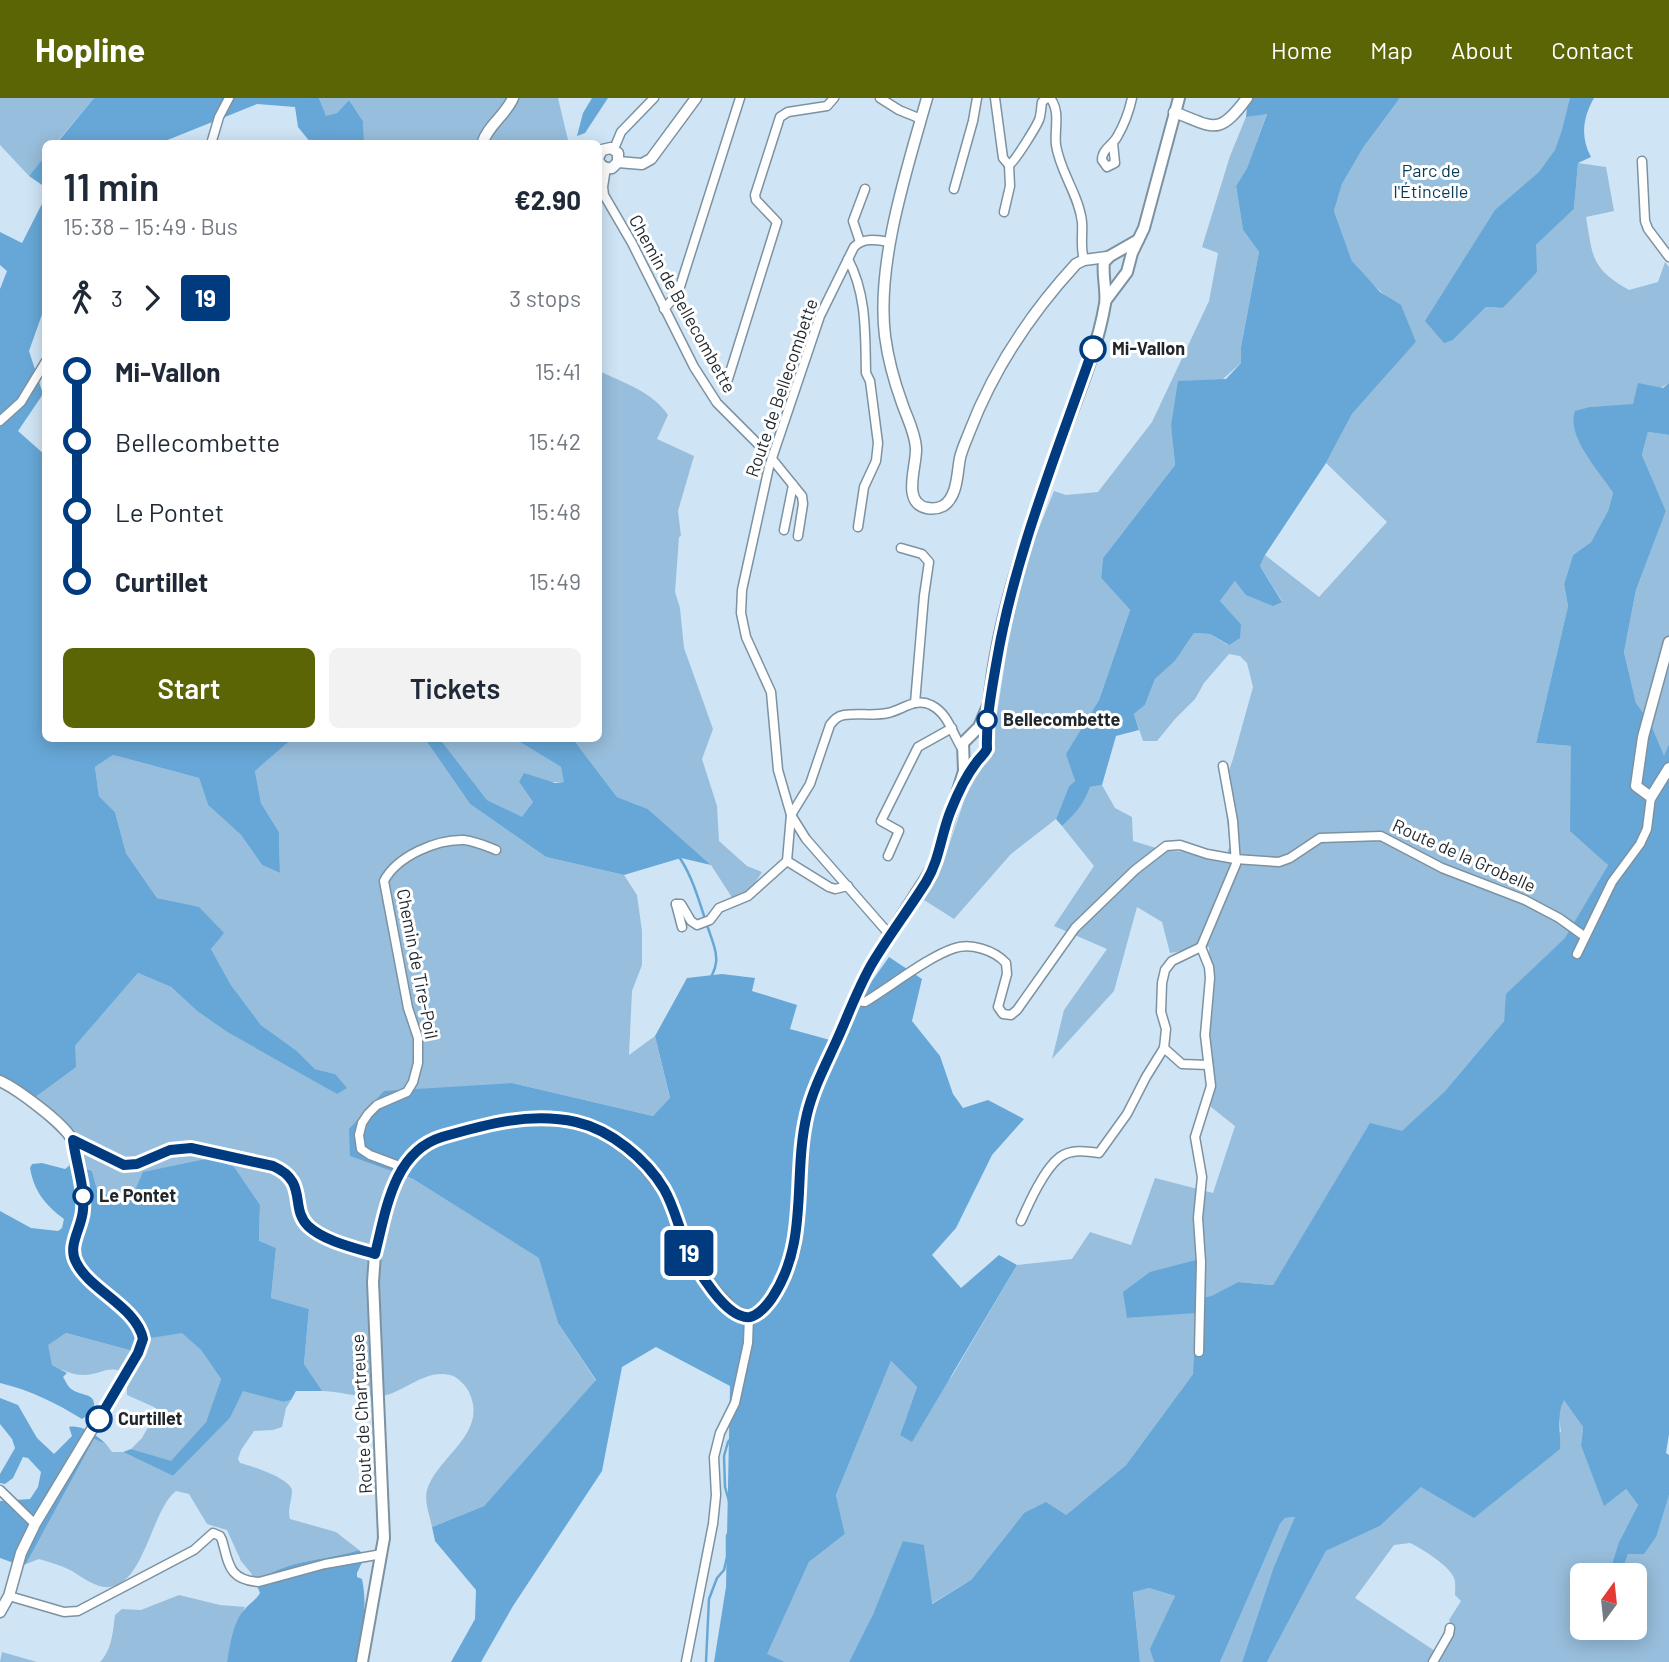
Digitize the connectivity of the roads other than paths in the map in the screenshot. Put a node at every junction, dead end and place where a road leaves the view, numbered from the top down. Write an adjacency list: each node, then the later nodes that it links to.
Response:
1 (229, 98): 17 (street)
2 (513, 98): 18 (street)
3 (654, 98): 20 (street)
4 (696, 98): 23 (street)
5 (740, 98): 43 (street)
6 (834, 98): 45 (street)
7 (880, 98): 16 (street)
8 (927, 98): 16 (street)
9 (977, 98): 28 (street)
10 (995, 98): 24 (street)
11 (1049, 98): 24 (street); 38 (street)
12 (1132, 98): 19 (street)
13 (1179, 98): 15 (main road)
14 (1247, 98): 15 (street)
15 (1174, 112): 32 (main road)
16 (921, 119): 34 (street)
17 (212, 140)
18 (484, 140)
19 (1113, 143)
20 (614, 149): 21 (street); 23 (street)
21 (602, 153)
22 (1642, 161): 36 (street)
23 (618, 162): 26 (street)
24 (1009, 165): 31 (street)
25 (602, 166): 26 (street)
26 (606, 168): 27 (street, Chemin de Bellecombette)
27 (602, 183)
28 (954, 188)
29 (865, 189): 33 (street)
30 (602, 190): 43 (street, Chemin de Bellecombette)
31 (1004, 212)
32 (1138, 240): 35 (main road); 39 (main road)
33 (860, 242): 34 (street); 37 (street, Route de Bellecombette)
34 (890, 242): 38 (street)
35 (1110, 256): 38 (street); 39 (main road); 40 (main road)
36 (1669, 257)
37 (848, 259): 48 (street, Route de Bellecombette); 50 (street)
38 (1084, 260): 40 (street)
39 (1128, 265): 41 (main road)
40 (1104, 273): 41 (main road); 42 (main road)
41 (1120, 279): 42 (main road)
42 (1105, 302): 55 (main road)
43 (664, 309): 47 (street, Chemin de Bellecombette)
44 (42, 368): 46 (street)
45 (728, 379)
46 (0, 421)
47 (757, 443)
48 (772, 459): 49 (street); 66 (street, Route de Bellecombette)
49 (793, 485): 51 (street); 52 (street)
50 (858, 527)
51 (784, 530)
52 (798, 536)
53 (901, 548): 56 (street)
54 (1669, 642): 64 (street)
55 (990, 701): 58 (main road); 59 (main road)
56 (915, 703): 57 (street); 66 (street)
57 (952, 728): 58 (street); 60 (street); 68 (street)
58 (970, 735): 59 (main road); 60 (main road)
59 (986, 741): 61 (main road)
60 (964, 752): 61 (main road); 65 (main road)
61 (979, 758): 65 (main road)
62 (1223, 766): 69 (street)
63 (1669, 768): 64 (street)
64 (1651, 797): 74 (street)
65 (951, 809): 73 (main road)
66 (791, 815): 70 (street, Route de Bellecombette); 71 (street, Route de Bellecombette)
67 (496, 850): 82 (street, Chemin de Tire-Poil)
68 (888, 856)
69 (1235, 859): 74 (street, Route de la Grobelle); 75 (street); 77 (street, Route de la Grobelle)
70 (788, 862): 71 (street); 72 (street)
71 (848, 886): 73 (street, Route de Bellecombette)
72 (682, 927)
73 (890, 935): 77 (main road)
74 (1584, 936): 76 (street)
75 (1200, 947): 78 (street); 79 (street)
76 (1577, 954)
77 (855, 1001): 85 (main road)
78 (1164, 1048): 79 (street); 83 (street)
79 (1208, 1065): 86 (street)
80 (0, 1081): 81 (street)
81 (73, 1140): 84 (street); 88 (street)
82 (402, 1167): 84 (main road, Route de Chartreuse); 85 (main road)
83 (1021, 1221)
84 (375, 1254): 89 (main road, Route de Chartreuse)
85 (749, 1317): 94 (street)
86 (1199, 1352)
87 (0, 1490): 88 (street)
88 (35, 1524): 90 (street)
89 (382, 1554): 90 (street); 93 (main road, Route de Chartreuse)
90 (9, 1596): 91 (street)
91 (0, 1612)
92 (1449, 1632): 95 (street)
93 (362, 1662)
94 (687, 1662)
95 (1433, 1662)

